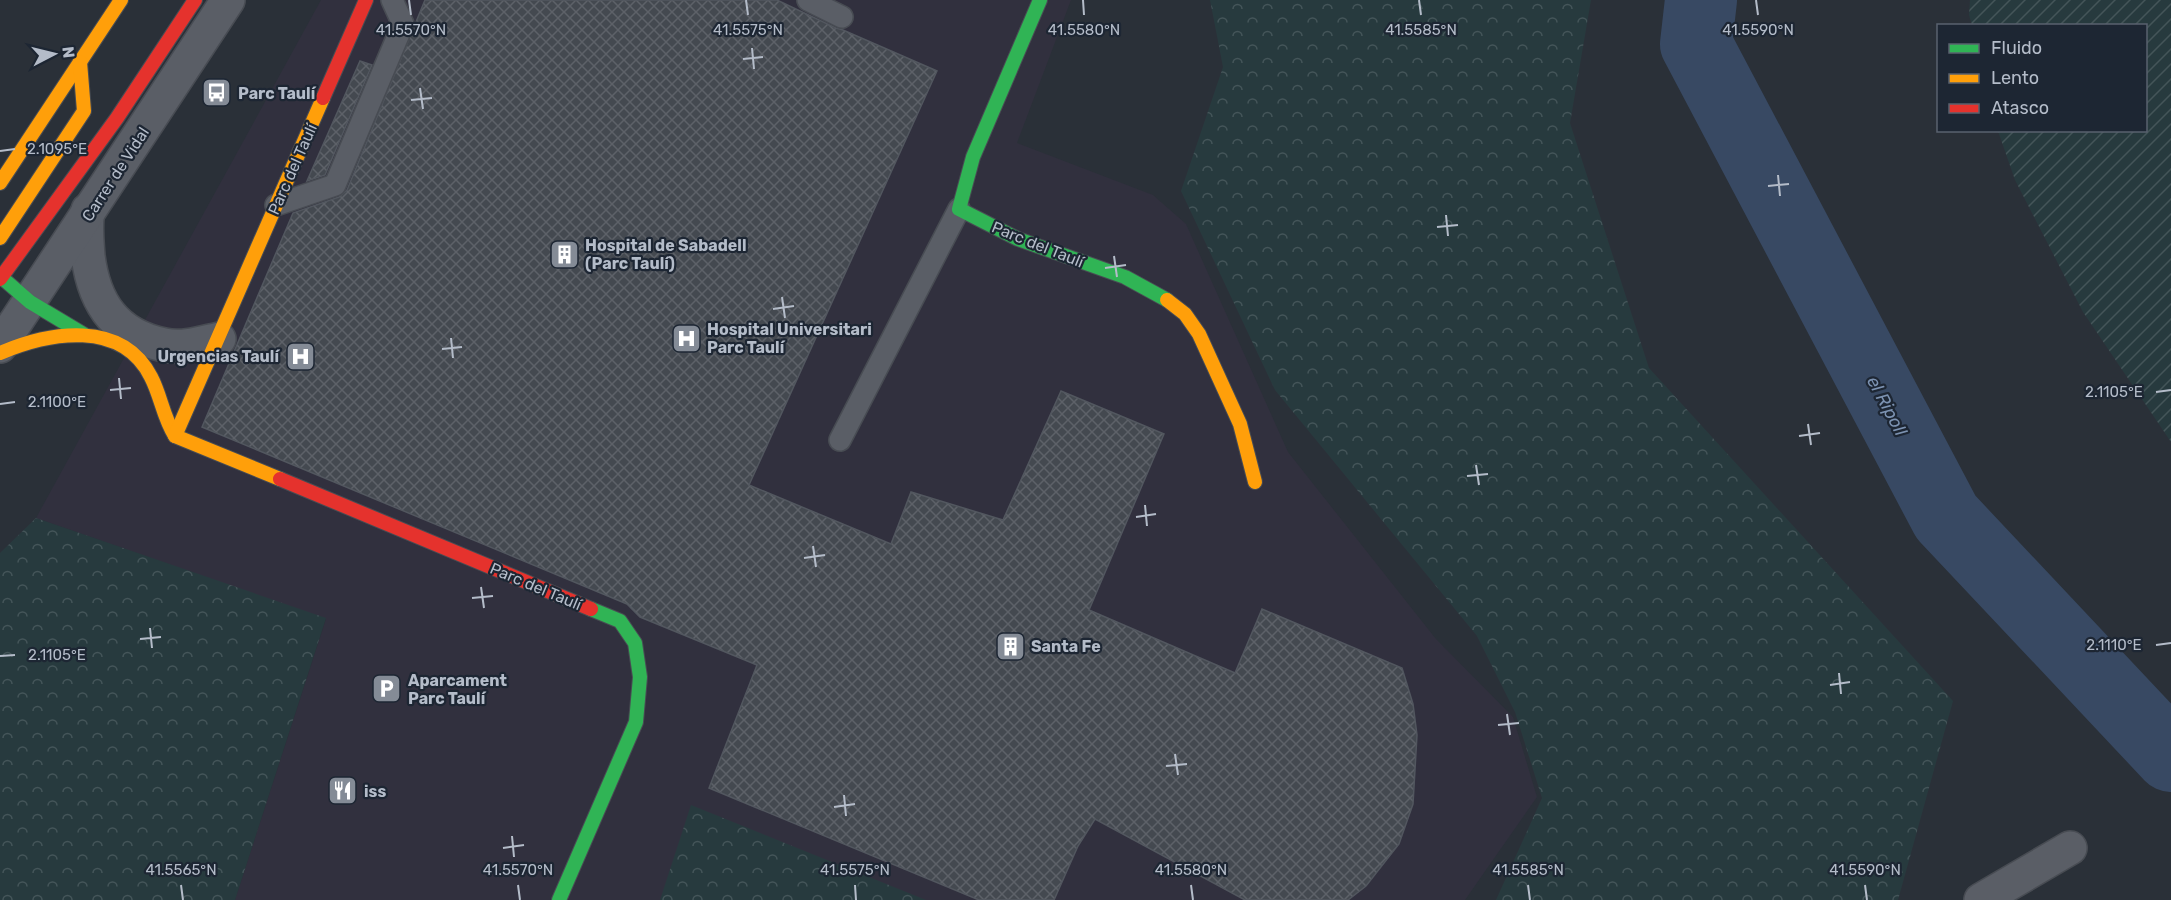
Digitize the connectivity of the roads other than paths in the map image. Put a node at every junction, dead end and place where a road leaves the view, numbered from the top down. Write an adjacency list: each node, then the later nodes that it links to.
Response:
1 (121, 0): 9 (street)
2 (195, 0): 10 (street)
3 (228, 0): 14 (street, Carrer de Vidal)
4 (366, 0): 12 (street, Parc del Taulí)
5 (392, 0): 12 (lane)
6 (808, 0): 8 (lane)
7 (1041, 0): 13 (street)
8 (842, 17)
9 (80, 62): 11 (street); 15 (street)
10 (117, 118): 14 (street); 16 (street)
11 (0, 183)
12 (276, 205): 19 (street, Parc del Taulí)
13 (959, 209): 23 (lane); 24 (street, Parc del Taulí)
14 (87, 216): 17 (street, Carrer de Vidal); 19 (street)
15 (0, 238)
16 (0, 278): 17 (street)
17 (30, 302): 18 (street); 20 (street, Carrer de Vidal)
18 (85, 335): 21 (street); 22 (street)
19 (219, 339): 22 (street, Parc del Taulí)
20 (0, 346)
21 (0, 353)
22 (175, 436): 26 (street, Parc del Taulí)
23 (840, 440)
24 (1255, 482)
25 (2070, 848): 27 (street)
26 (559, 900)
27 (1981, 900)

